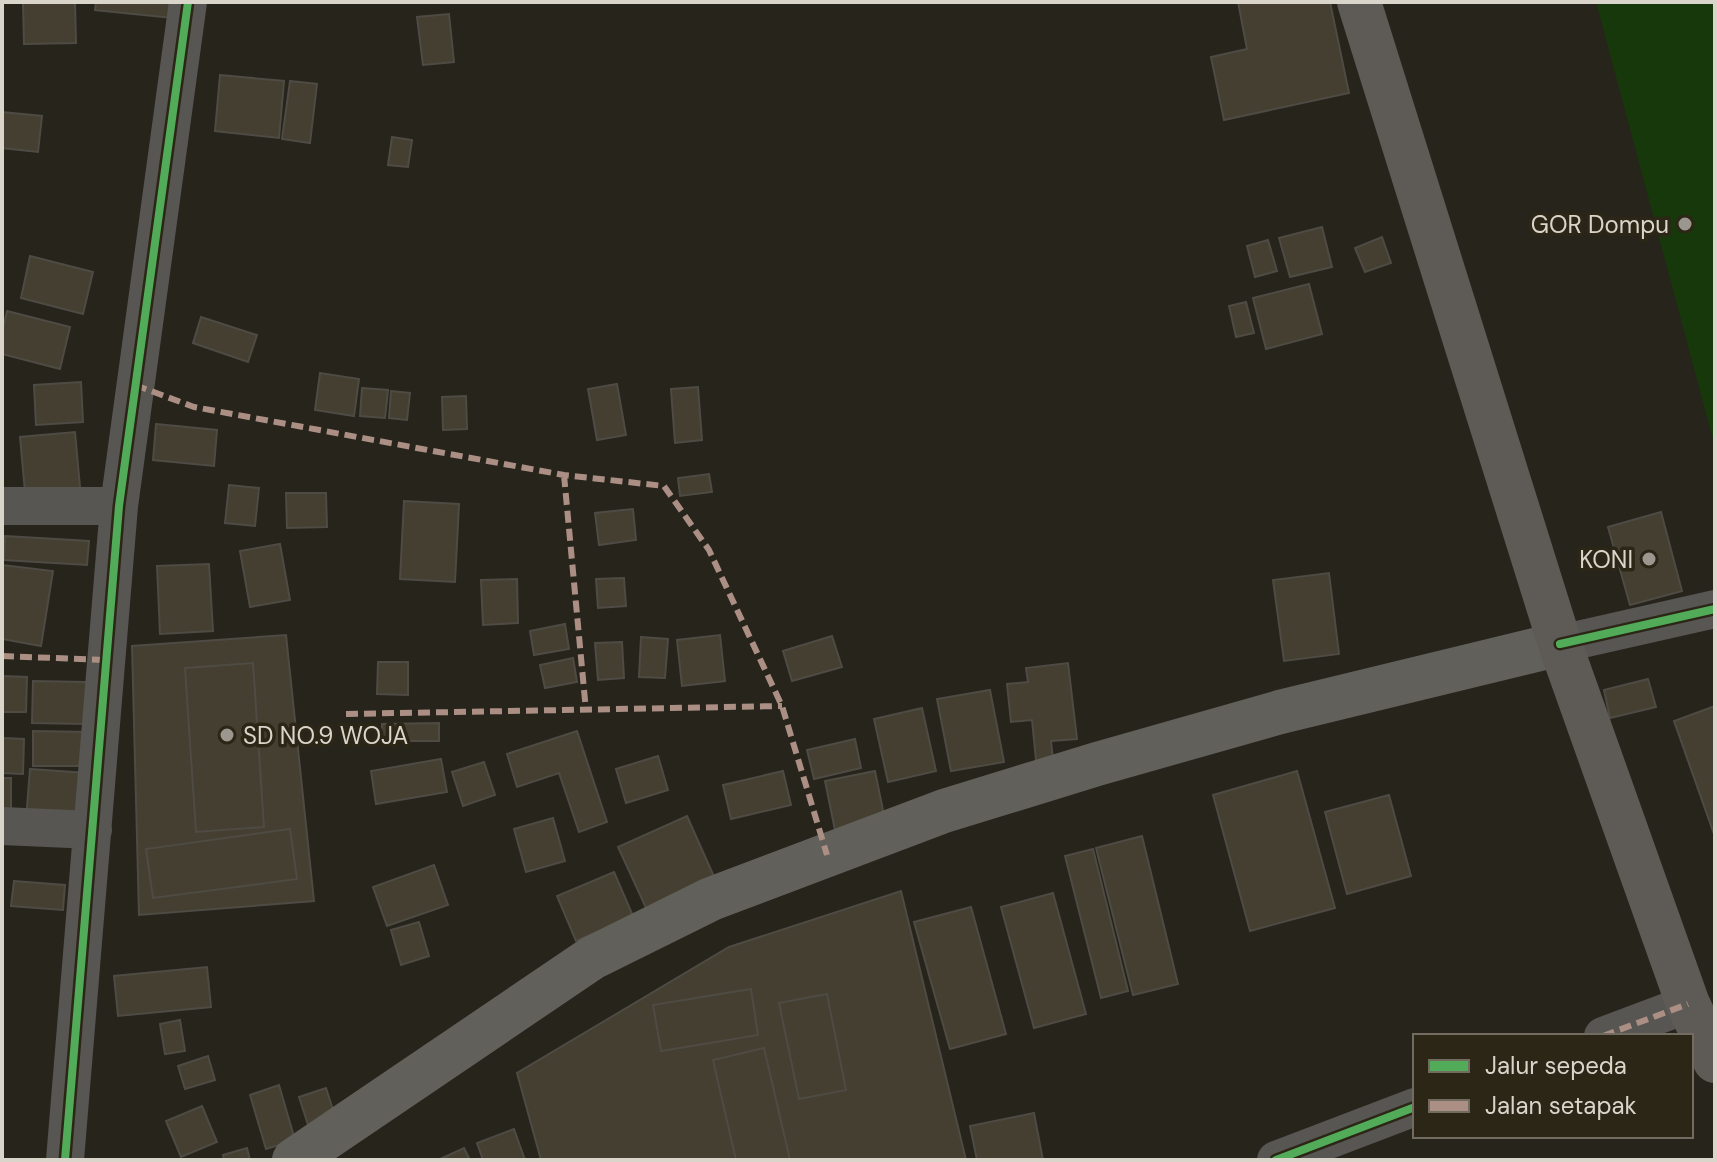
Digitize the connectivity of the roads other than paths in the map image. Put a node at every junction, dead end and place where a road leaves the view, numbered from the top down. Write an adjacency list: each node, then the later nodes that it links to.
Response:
1 (188, 2): 4 (street)
2 (1359, 2): 6 (highway)
3 (2, 506): 4 (street)
4 (119, 506): 8 (street)
5 (1715, 609): 6 (street)
6 (1560, 644): 9 (highway); 14 (main road)
7 (2, 826): 8 (street)
8 (93, 830): 13 (street)
9 (1688, 1004): 10 (street); 11 (highway)
10 (1608, 1034)
11 (1715, 1061)
12 (1413, 1108): 15 (street)
13 (65, 1160)
14 (294, 1160)
15 (1276, 1160)

